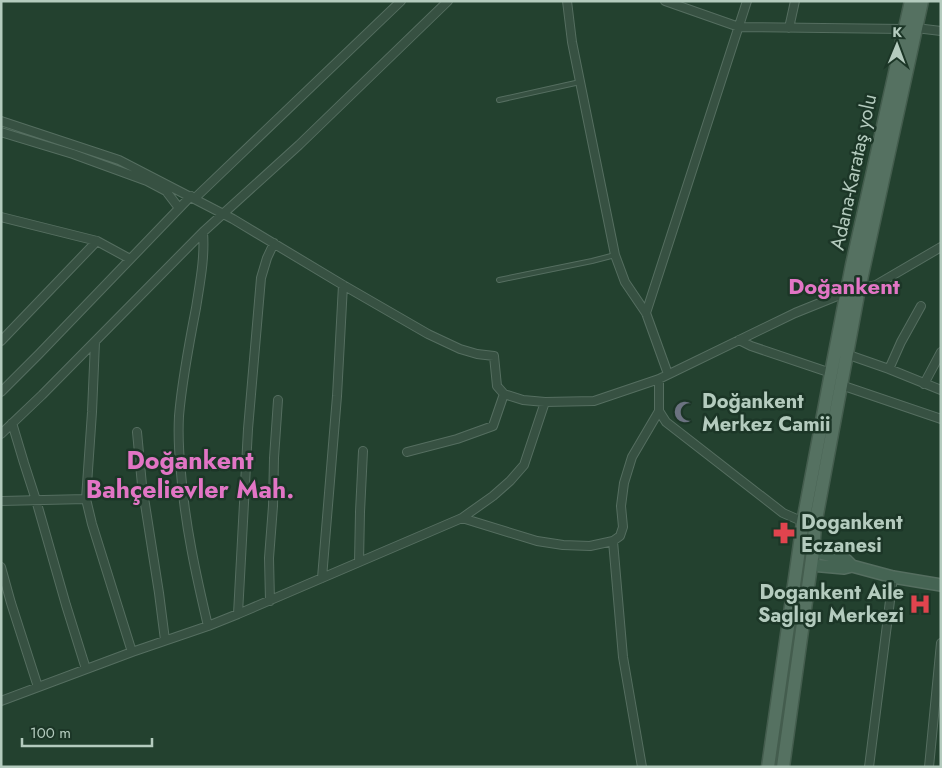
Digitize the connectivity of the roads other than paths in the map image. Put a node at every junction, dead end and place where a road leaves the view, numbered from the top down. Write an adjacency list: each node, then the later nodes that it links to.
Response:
1 (401, 1): 17 (street)
2 (448, 1): 19 (street)
3 (567, 1): 13 (street)
4 (665, 1): 9 (street)
5 (747, 1): 9 (street)
6 (795, 1): 10 (street)
7 (910, 1): 11 (main road, Adana-Karataş yolu)
8 (922, 1): 11 (main road, Adana-Karataş yolu)
9 (739, 27): 10 (street); 31 (street)
10 (789, 28): 11 (street)
11 (910, 29): 12 (street); 29 (main road, Adana-Karataş yolu)
12 (941, 31)
13 (580, 82): 14 (lane); 25 (street)
14 (499, 100)
15 (1, 120): 17 (street)
16 (1, 132): 18 (street)
17 (193, 197): 18 (street); 19 (street)
18 (179, 208): 26 (street)
19 (224, 214): 21 (street); 23 (street)
20 (1, 217): 22 (street)
21 (203, 232): 34 (street); 73 (street)
22 (97, 241): 26 (street); 33 (street)
23 (274, 243): 28 (street); 72 (street)
24 (941, 247): 29 (street)
25 (615, 255): 27 (lane); 31 (street)
26 (130, 259): 43 (street)
27 (499, 280)
28 (343, 285): 47 (street); 68 (street)
29 (853, 291): 32 (street); 36 (main road, Adana-Karataş yolu); 38 (main road, Adana-Karataş yolu)
30 (921, 306): 37 (street)
31 (646, 313): 39 (street)
32 (739, 340): 38 (street); 39 (street)
33 (1, 341)
34 (95, 342): 52 (street); 57 (street)
35 (941, 352): 42 (street)
36 (846, 354): 37 (street); 44 (main road, Adana-Karataş yolu)
37 (890, 369): 42 (street)
38 (831, 373): 61 (main road, Adana-Karataş yolu)
39 (668, 374): 41 (street)
40 (1, 378): 43 (street)
41 (659, 379): 49 (street); 50 (street)
42 (924, 384): 45 (street)
43 (8, 385): 46 (street)
44 (841, 385): 51 (street); 61 (main road, Adana-Karataş yolu)
45 (941, 390)
46 (1, 392)
47 (504, 394): 49 (street); 56 (street)
48 (278, 400): 71 (street)
49 (546, 402): 60 (street)
50 (659, 411): 61 (street); 62 (street)
51 (941, 419)
52 (12, 423): 54 (street); 58 (street)
53 (137, 432): 74 (street)
54 (1, 434)
55 (363, 451): 64 (street)
56 (407, 452)
57 (86, 499): 58 (street); 76 (street)
58 (36, 500): 59 (street); 77 (street)
59 (1, 501)
60 (462, 518): 62 (street); 64 (street)
61 (809, 523): 63 (main road, Adana-Karataş yolu); 81 (main road, Adana-Karataş yolu)
62 (613, 541): 80 (street)
63 (813, 551): 65 (main road, Adana-Karataş yolu); 66 (street)
64 (359, 562): 68 (street)
65 (811, 565): 66 (street); 82 (main road, Adana-Karataş yolu)
66 (852, 566): 69 (street)
67 (1, 567): 78 (street)
68 (322, 578): 71 (street)
69 (893, 578): 70 (street); 83 (street)
70 (941, 585)
71 (270, 601): 72 (street)
72 (238, 614): 73 (street)
73 (208, 626): 74 (street)
74 (165, 640): 76 (street)
75 (941, 643): 84 (street)
76 (132, 652): 77 (street)
77 (86, 669): 78 (street)
78 (38, 687): 79 (street)
79 (1, 700)
80 (642, 767)
81 (768, 767)
82 (783, 767)
83 (869, 767)
84 (929, 767)

